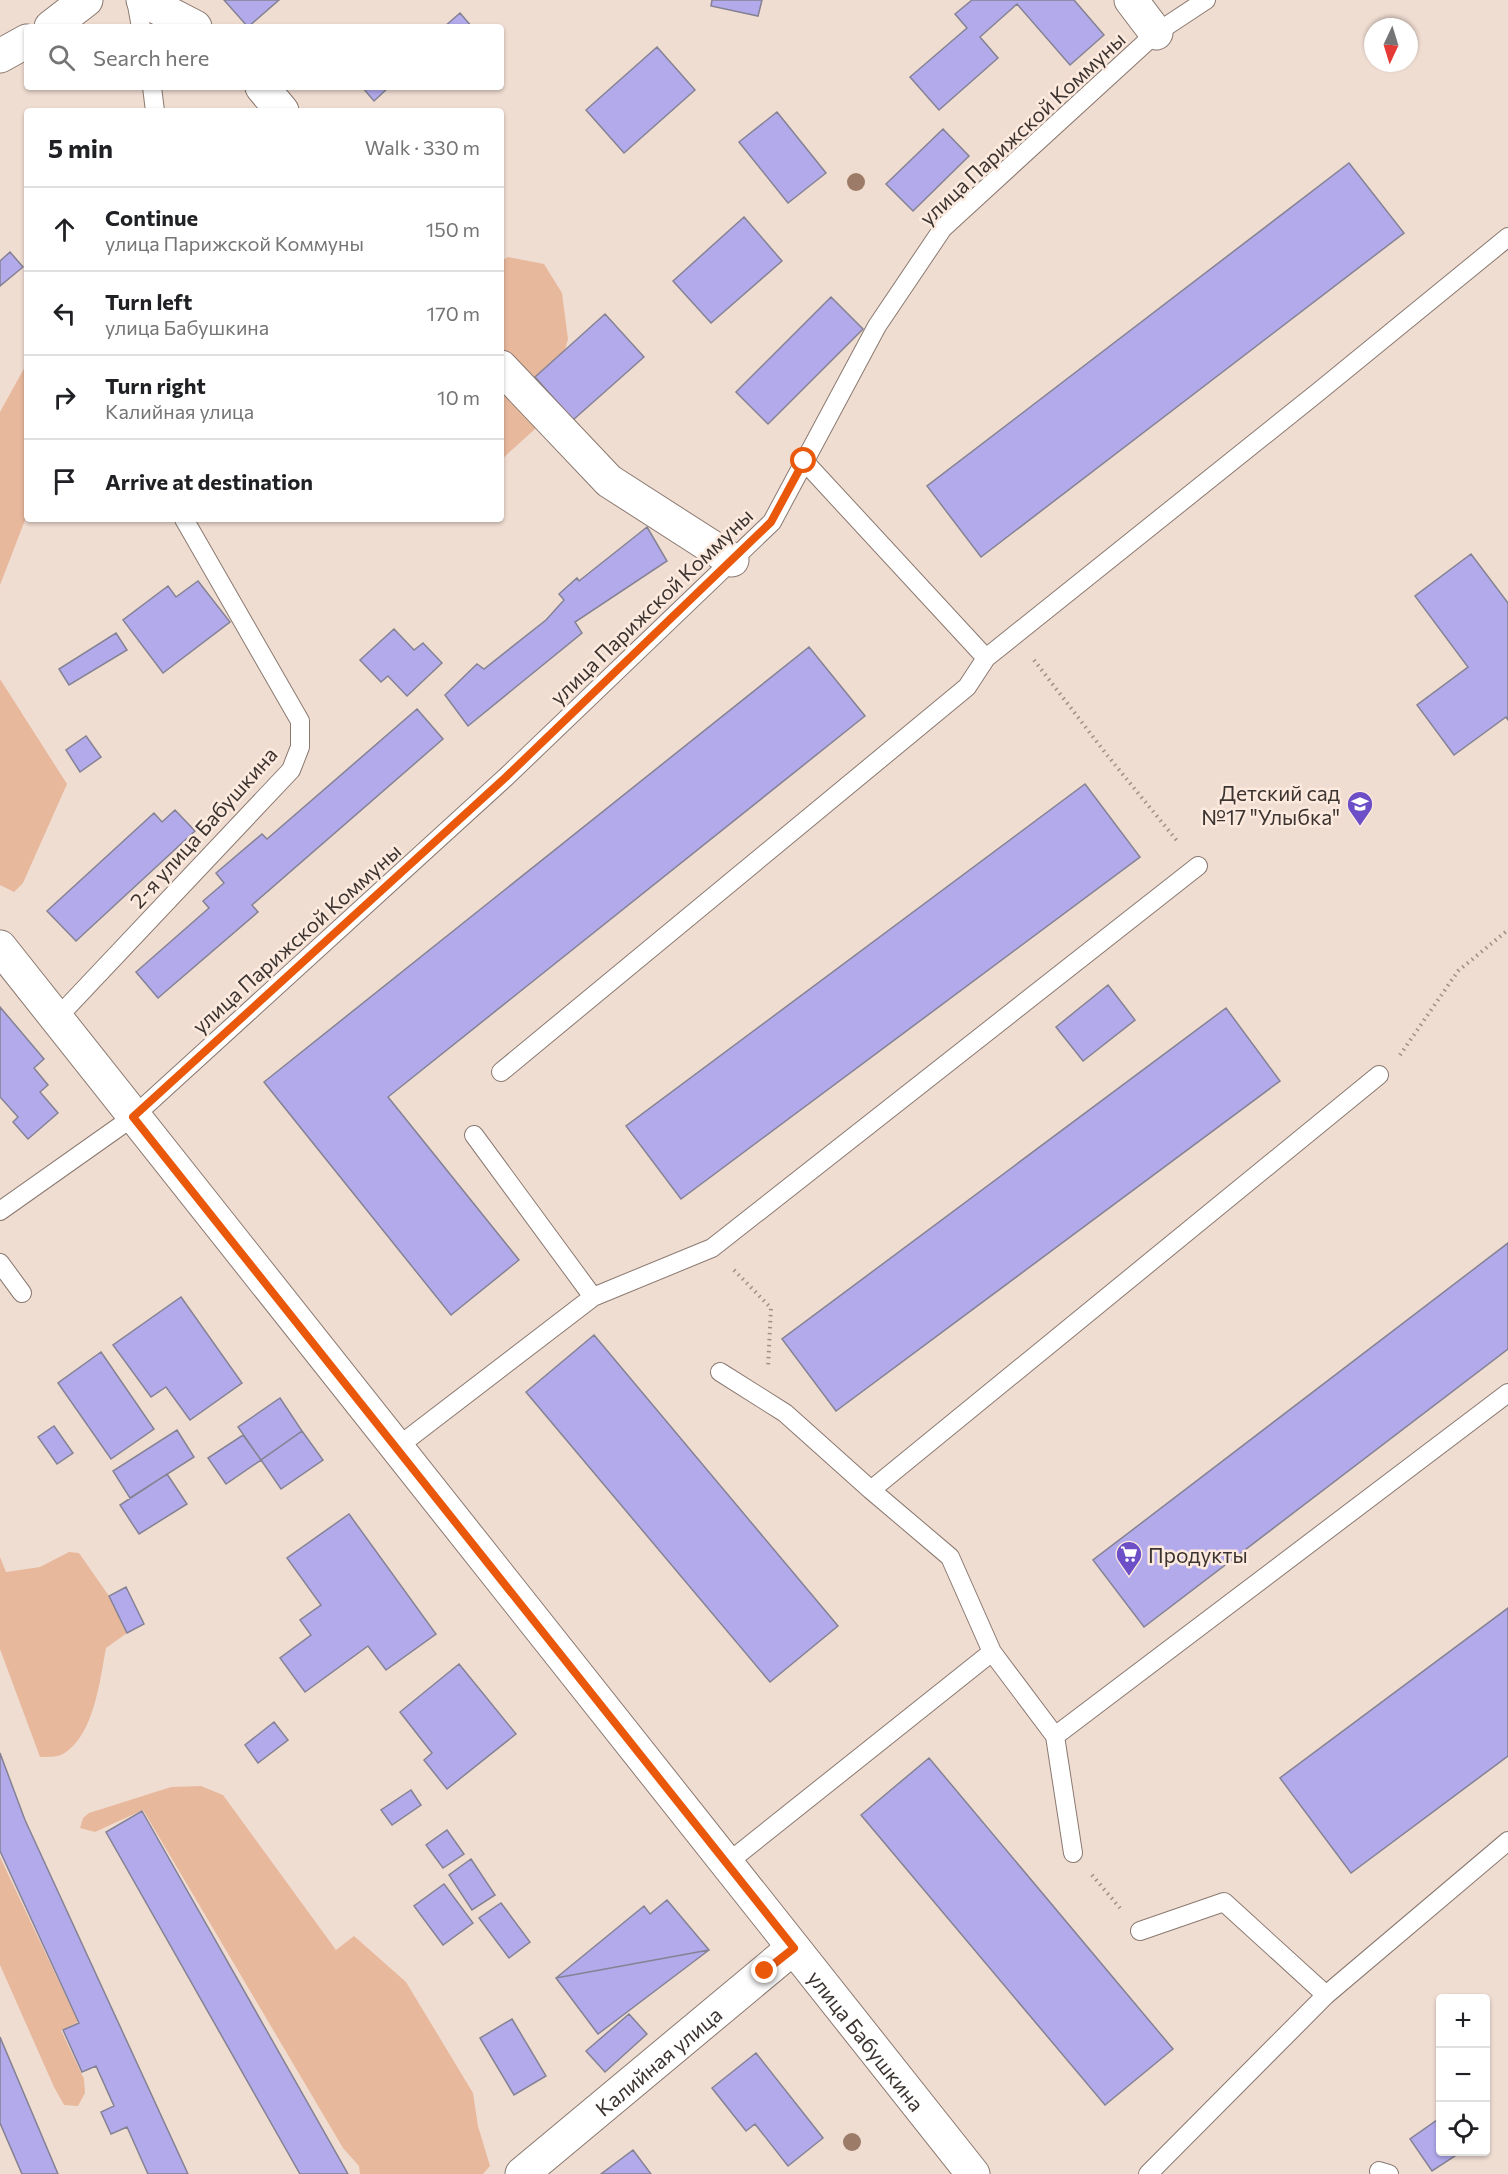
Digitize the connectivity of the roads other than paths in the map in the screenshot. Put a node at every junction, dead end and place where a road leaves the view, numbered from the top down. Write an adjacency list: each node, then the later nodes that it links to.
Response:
1 (86, 0): 6 (street)
2 (136, 0): 7 (lane)
3 (143, 0): 8 (street)
4 (1131, 0): 9 (street)
5 (1206, 0): 9 (lane, улица Парижской Коммуны)
6 (55, 24)
7 (140, 24)
8 (189, 24)
9 (1156, 33): 18 (lane, улица Парижской Коммуны)
10 (24, 43): 11 (street)
11 (0, 56)
12 (152, 90): 14 (lane)
13 (264, 90): 15 (street)
14 (155, 108)
15 (280, 108)
16 (1508, 237): 21 (lane)
17 (504, 370): 20 (street)
18 (804, 461): 20 (lane, улица Парижской Коммуны); 21 (lane)
19 (186, 522): 24 (lane, 2-я улица Бабушкина)
20 (732, 560): 27 (lane, улица Парижской Коммуны)
21 (986, 658): 25 (lane)
22 (1198, 866): 32 (lane)
23 (0, 947): 24 (street, улица Бабушкина)
24 (56, 1019): 27 (street, улица Бабушкина)
25 (501, 1072)
26 (1379, 1075): 36 (lane)
27 (133, 1117): 29 (lane, улица Парижской Коммуны); 35 (street, улица Бабушкина)
28 (474, 1135): 32 (lane)
29 (0, 1211)
30 (0, 1263): 31 (lane)
31 (22, 1293)
32 (593, 1297): 35 (lane)
33 (720, 1372): 36 (lane)
34 (1508, 1393): 38 (lane)
35 (396, 1448): 41 (street, улица Бабушкина)
36 (871, 1490): 37 (lane)
37 (992, 1652): 38 (lane); 41 (lane)
38 (1055, 1736): 40 (lane)
39 (1508, 1841): 44 (lane)
40 (1073, 1853)
41 (726, 1864): 43 (street, улица Бабушкина)
42 (1140, 1931): 44 (lane)
43 (794, 1948): 45 (street, Калийная улица); 46 (street, улица Бабушкина)
44 (1326, 1995): 47 (lane)
45 (522, 2174)
46 (973, 2174)
47 (1148, 2174)

